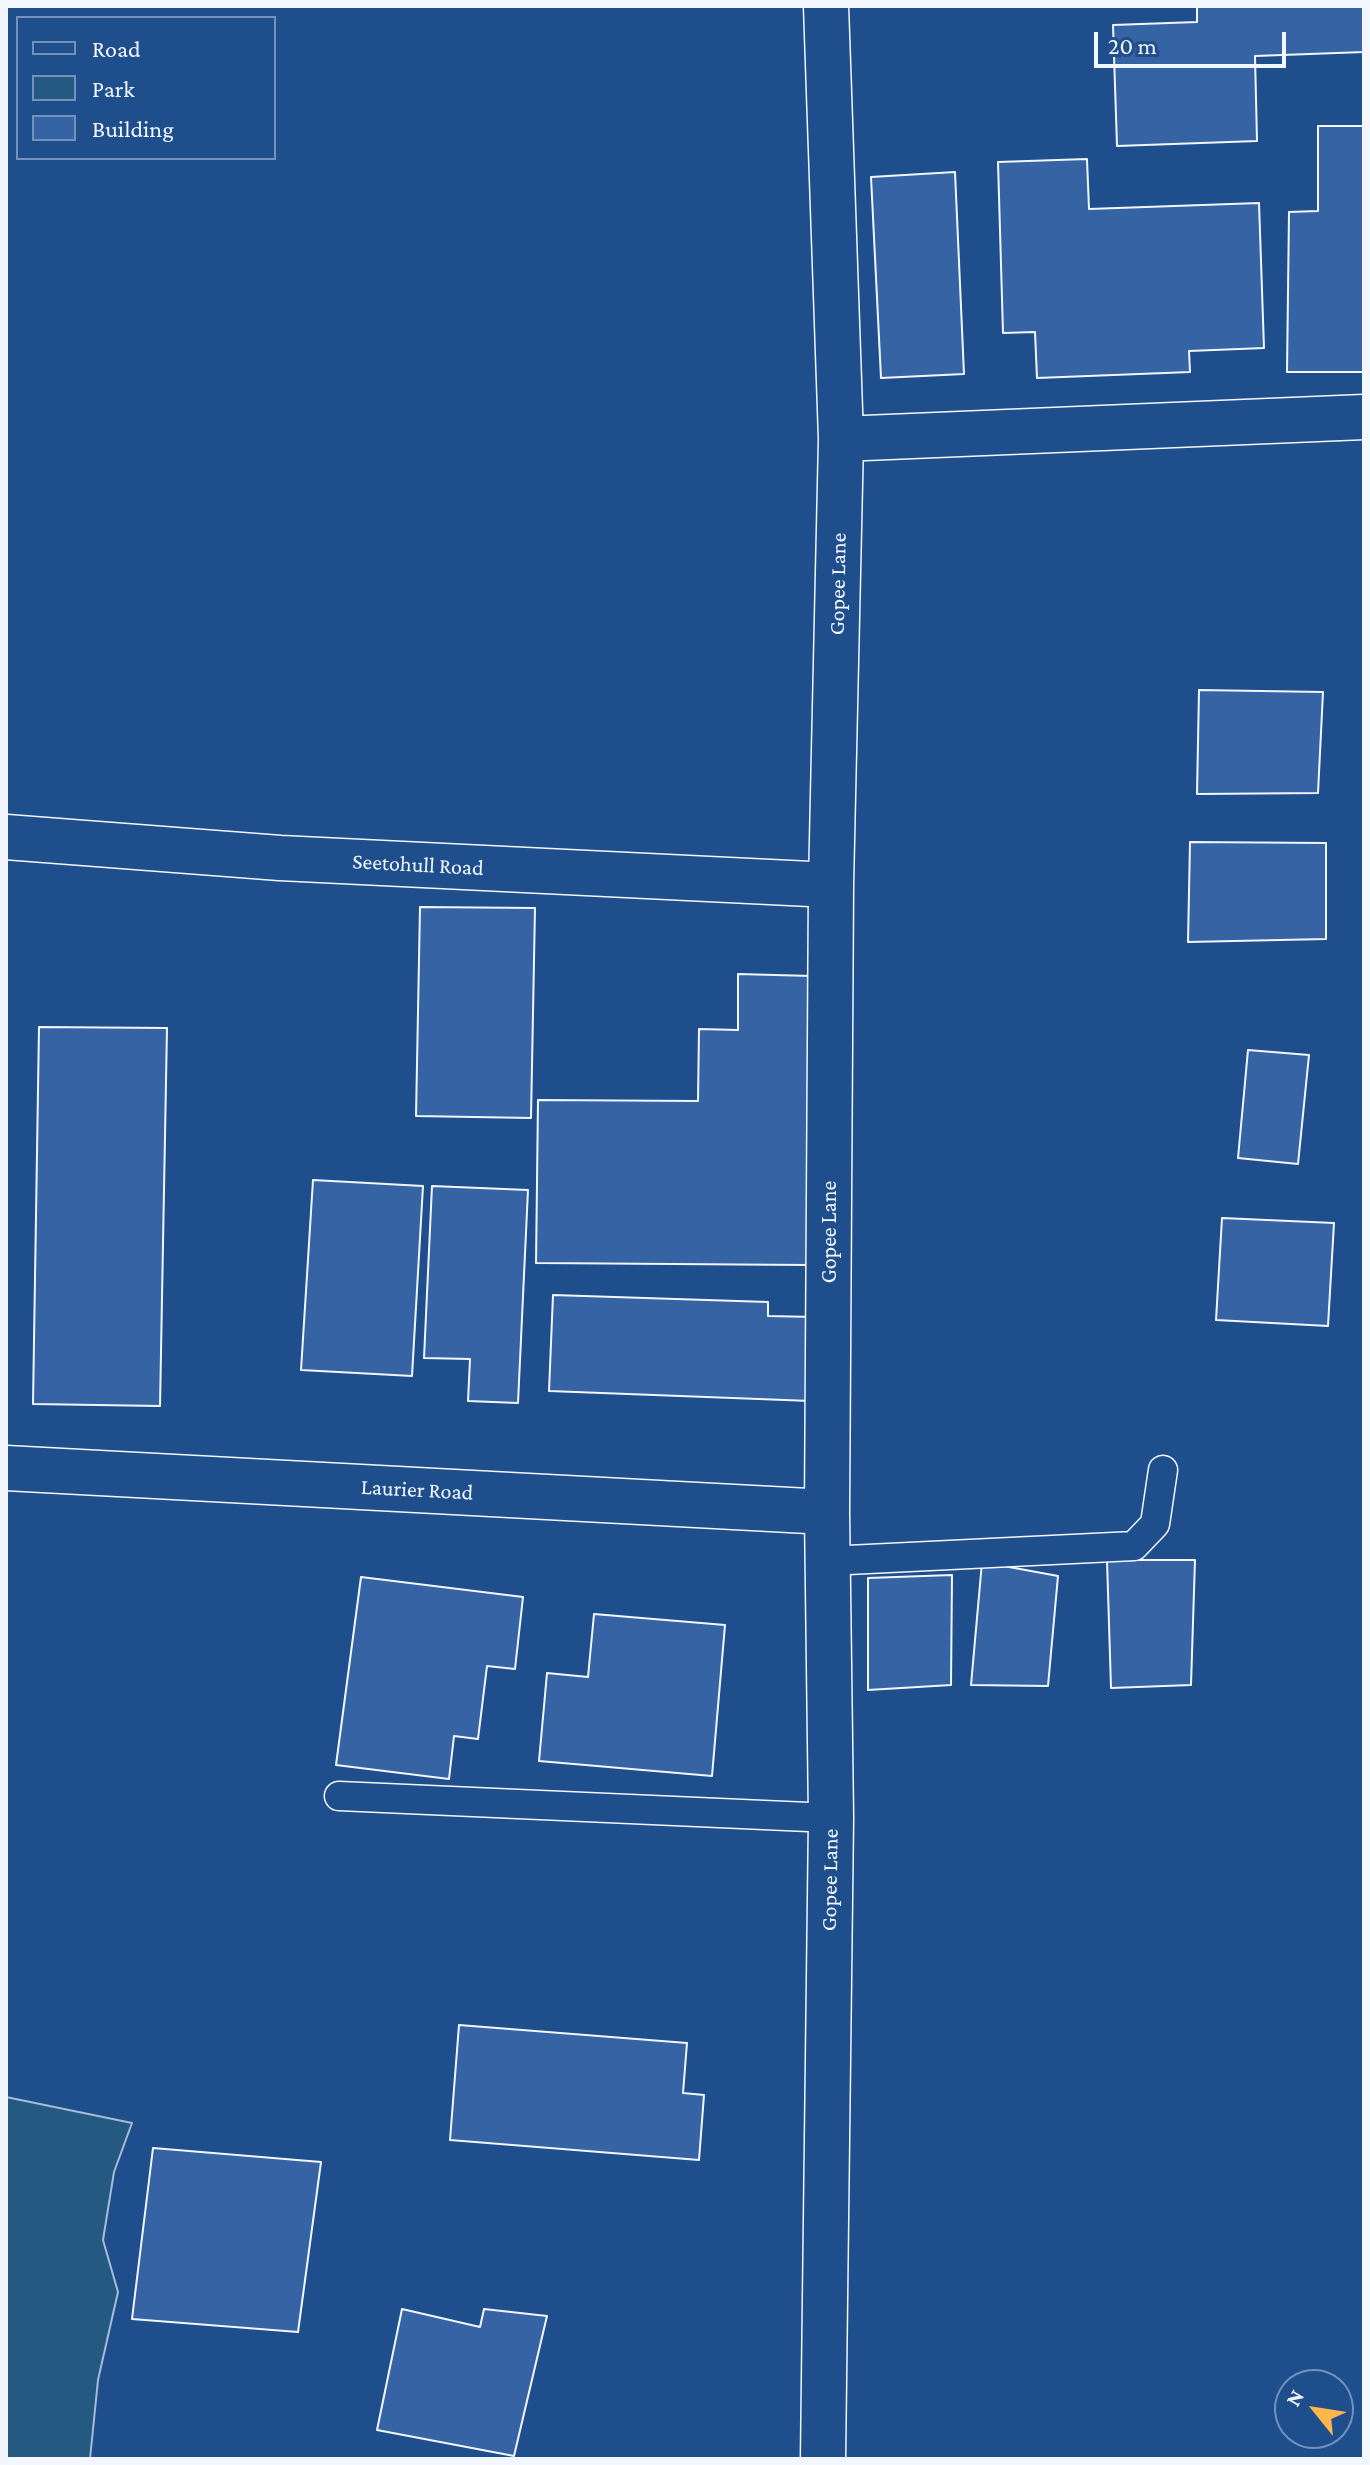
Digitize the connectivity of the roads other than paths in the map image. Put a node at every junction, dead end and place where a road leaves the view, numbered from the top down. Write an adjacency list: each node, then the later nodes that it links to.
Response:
1 (826, 6): 3 (street, Gopee Lane)
2 (1364, 417): 3 (street)
3 (841, 439): 5 (street, Gopee Lane)
4 (6, 837): 5 (street, Seetohull Road)
5 (831, 885): 8 (street, Gopee Lane)
6 (6, 1468): 8 (street, Laurier Road)
7 (1163, 1470): 9 (lane)
8 (827, 1512): 9 (street, Gopee Lane)
9 (827, 1561): 11 (street, Gopee Lane)
10 (339, 1796): 11 (lane)
11 (831, 1818): 12 (street, Gopee Lane)
12 (823, 2459)

